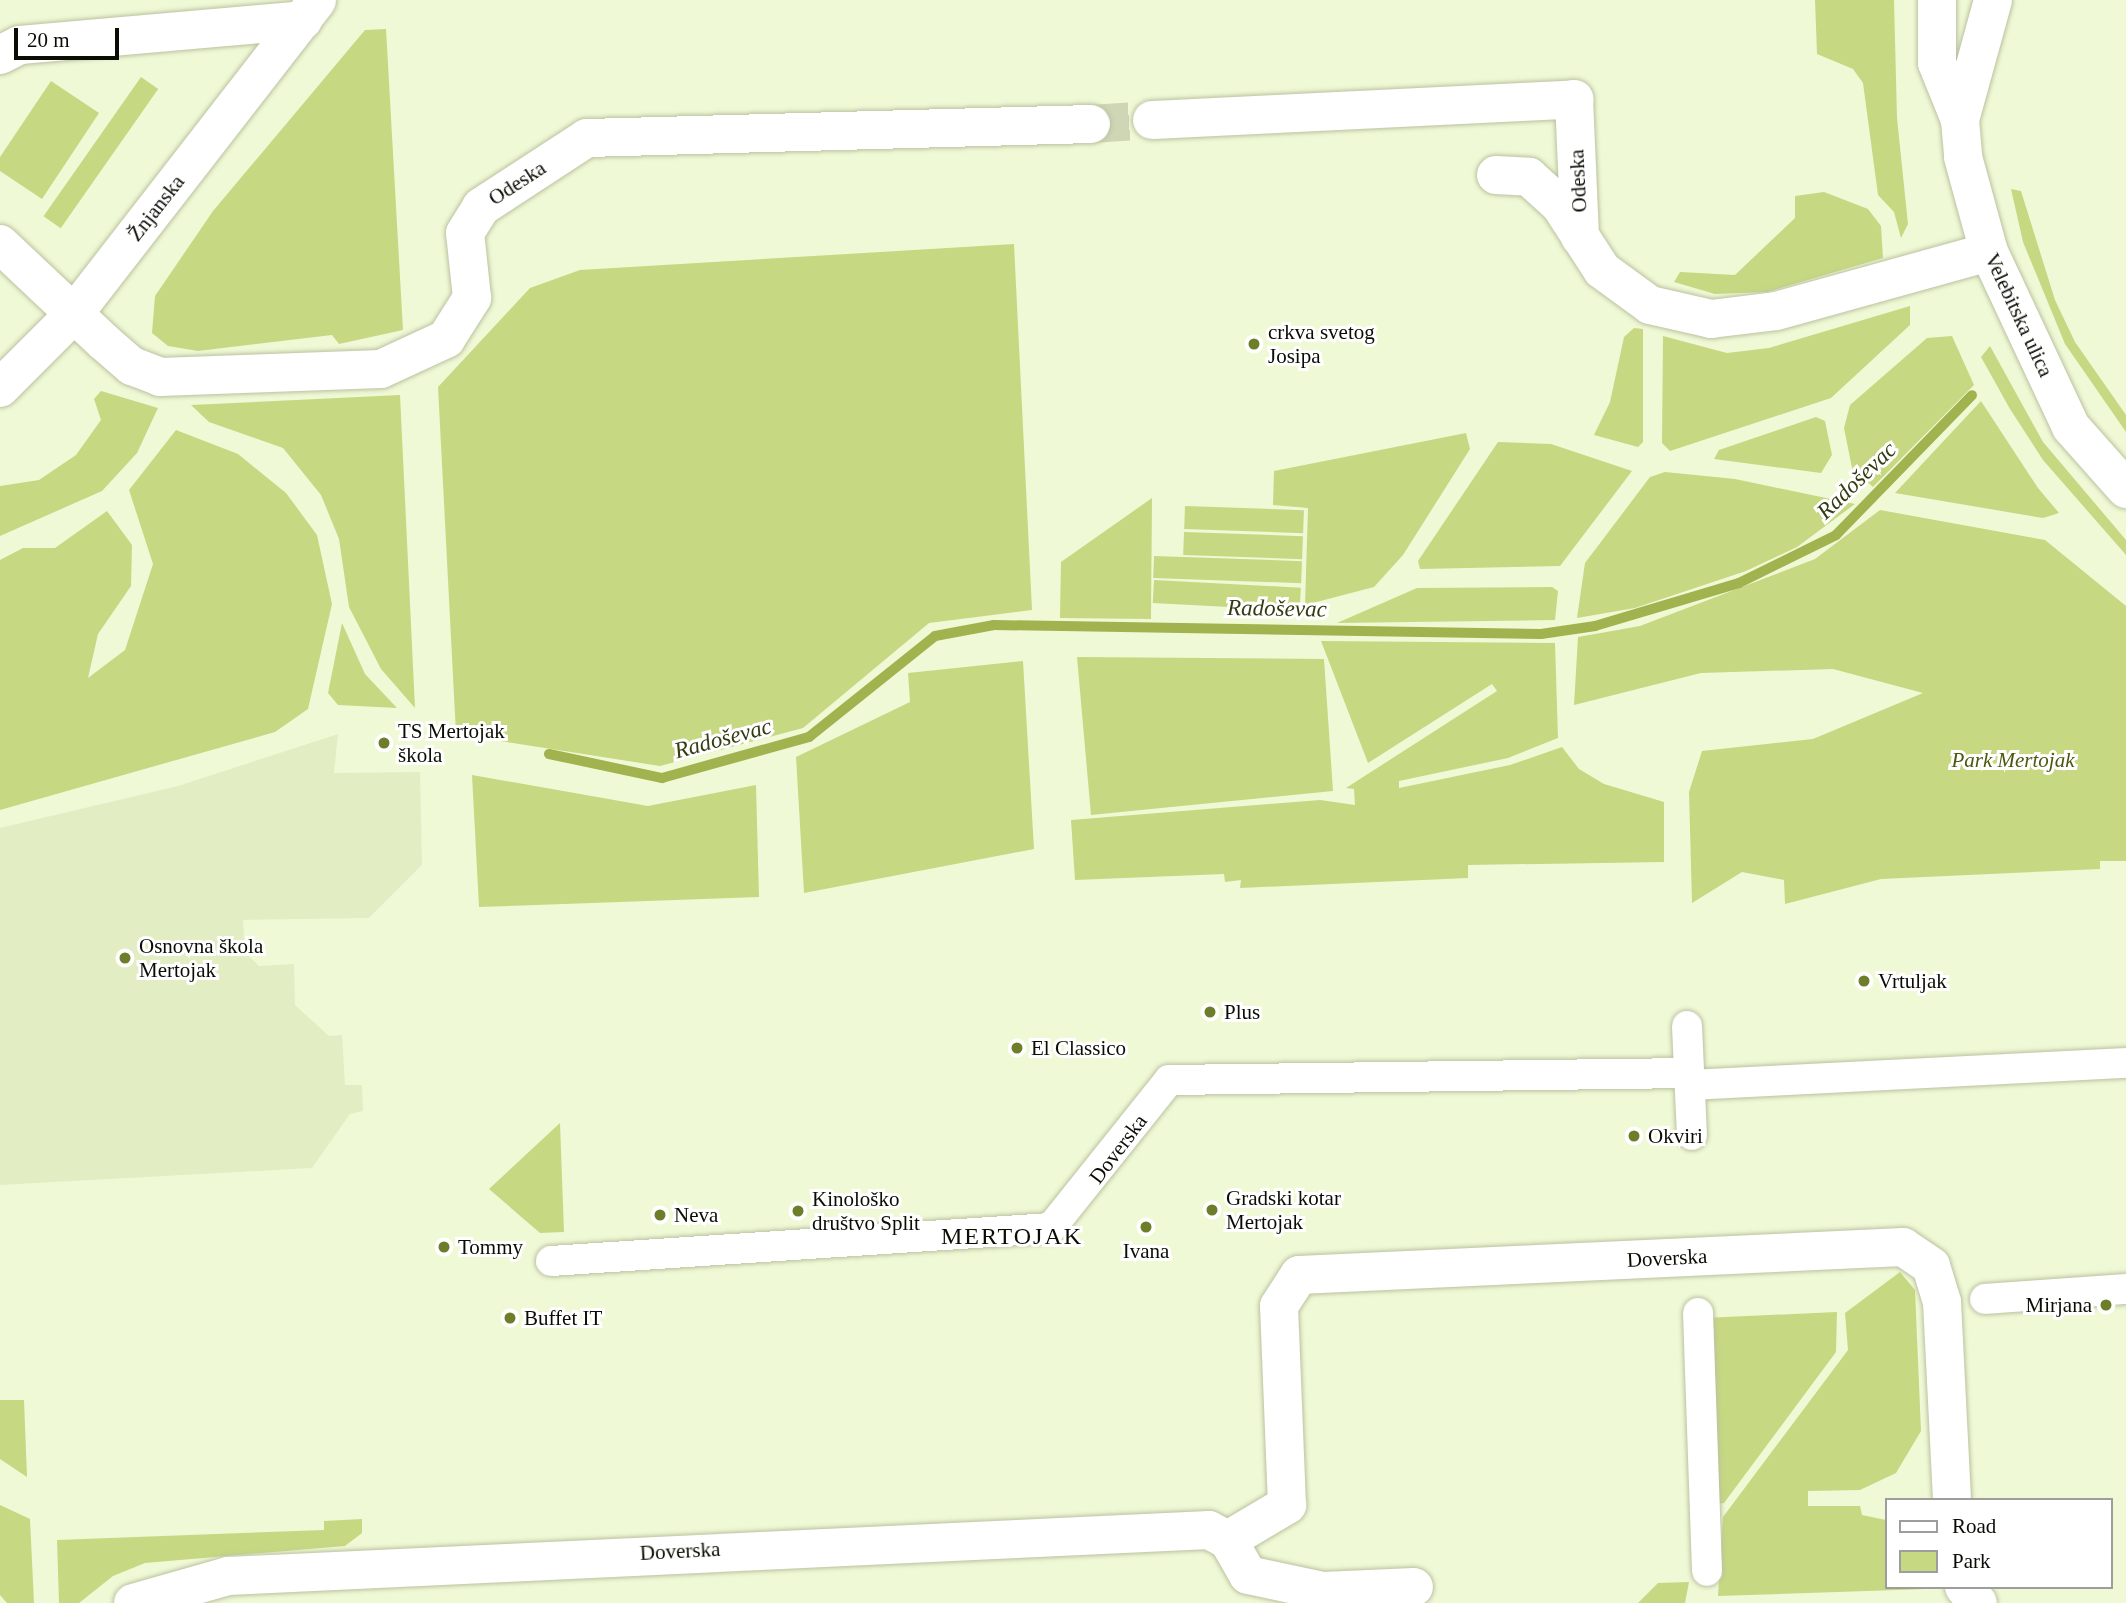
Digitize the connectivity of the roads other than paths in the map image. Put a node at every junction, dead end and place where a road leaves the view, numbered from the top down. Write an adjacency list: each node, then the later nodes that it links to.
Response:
1 (1937, 0): 6 (street, Velebitska ulica)
2 (1993, 0): 6 (street, Velebitska ulica)
3 (310, 10): 4 (street); 12 (street, Žnjanska)
4 (0, 55)
5 (1152, 120): 9 (street, Odeska)
6 (1960, 120): 11 (street, Velebitska ulica)
7 (1091, 124): 12 (street, Odeska)
8 (1496, 175): 9 (street)
9 (1580, 237): 11 (street, Odeska)
10 (0, 244): 12 (street, Odeska)
11 (1989, 252): 14 (street, Velebitska ulica)
12 (73, 315): 13 (street, Žnjanska)
13 (0, 388)
14 (2126, 489)
15 (1687, 1027): 17 (street)
16 (2126, 1063): 17 (street, Doverska)
17 (1689, 1079): 18 (street); 19 (street, Doverska)
18 (1692, 1135)
19 (551, 1261)
20 (2126, 1289): 21 (street)
21 (1985, 1299)
22 (1698, 1313): 25 (street)
23 (1952, 1498): 24 (street, Doverska)
24 (1228, 1540): 26 (street); 28 (street, Doverska)
25 (1707, 1571)
26 (1414, 1587)
27 (1966, 1589): 29 (street)
28 (133, 1603)
29 (1978, 1603)

